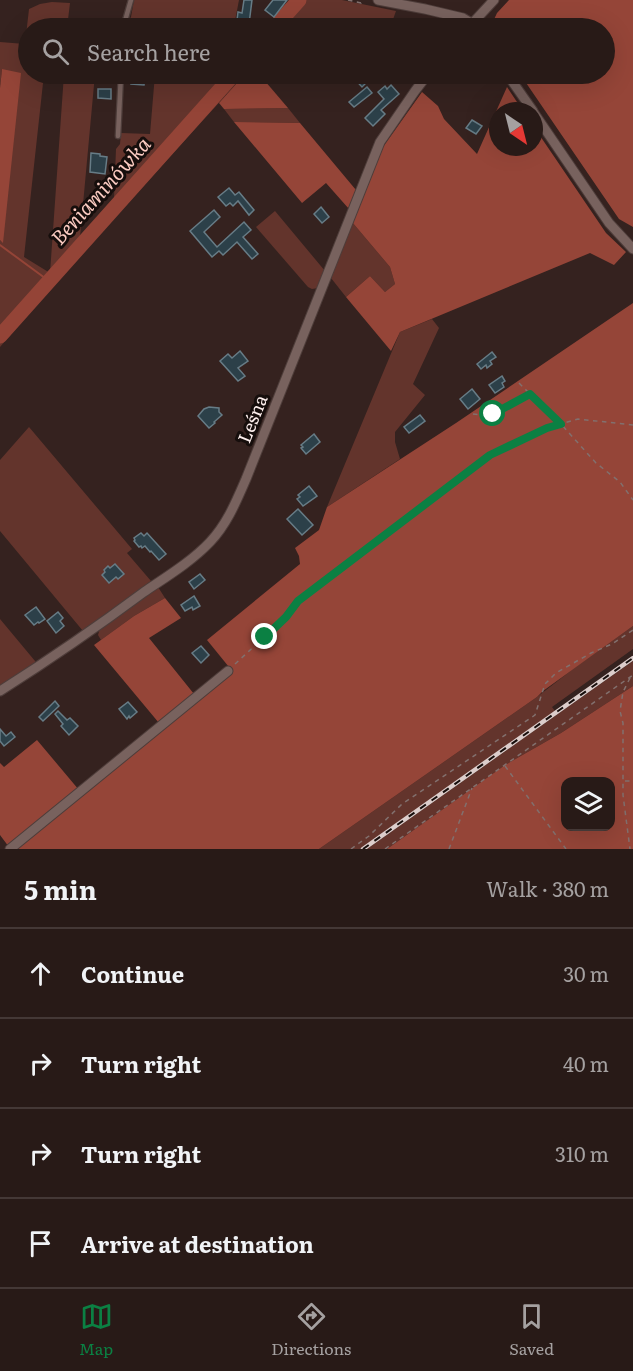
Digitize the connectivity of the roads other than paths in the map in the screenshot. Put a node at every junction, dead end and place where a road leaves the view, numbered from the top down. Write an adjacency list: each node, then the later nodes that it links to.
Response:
1 (130, 0): 4 (lane)
2 (378, 0): 5 (street)
3 (494, 0): 6 (street)
4 (126, 18)
5 (463, 18)
6 (479, 18)
7 (121, 84): 12 (lane)
8 (420, 84): 15 (street, Leśna)
9 (514, 84): 10 (street)
10 (526, 102)
11 (543, 127): 13 (street)
12 (118, 136)
13 (633, 249)
14 (228, 671): 16 (street)
15 (0, 691)
16 (10, 849)

